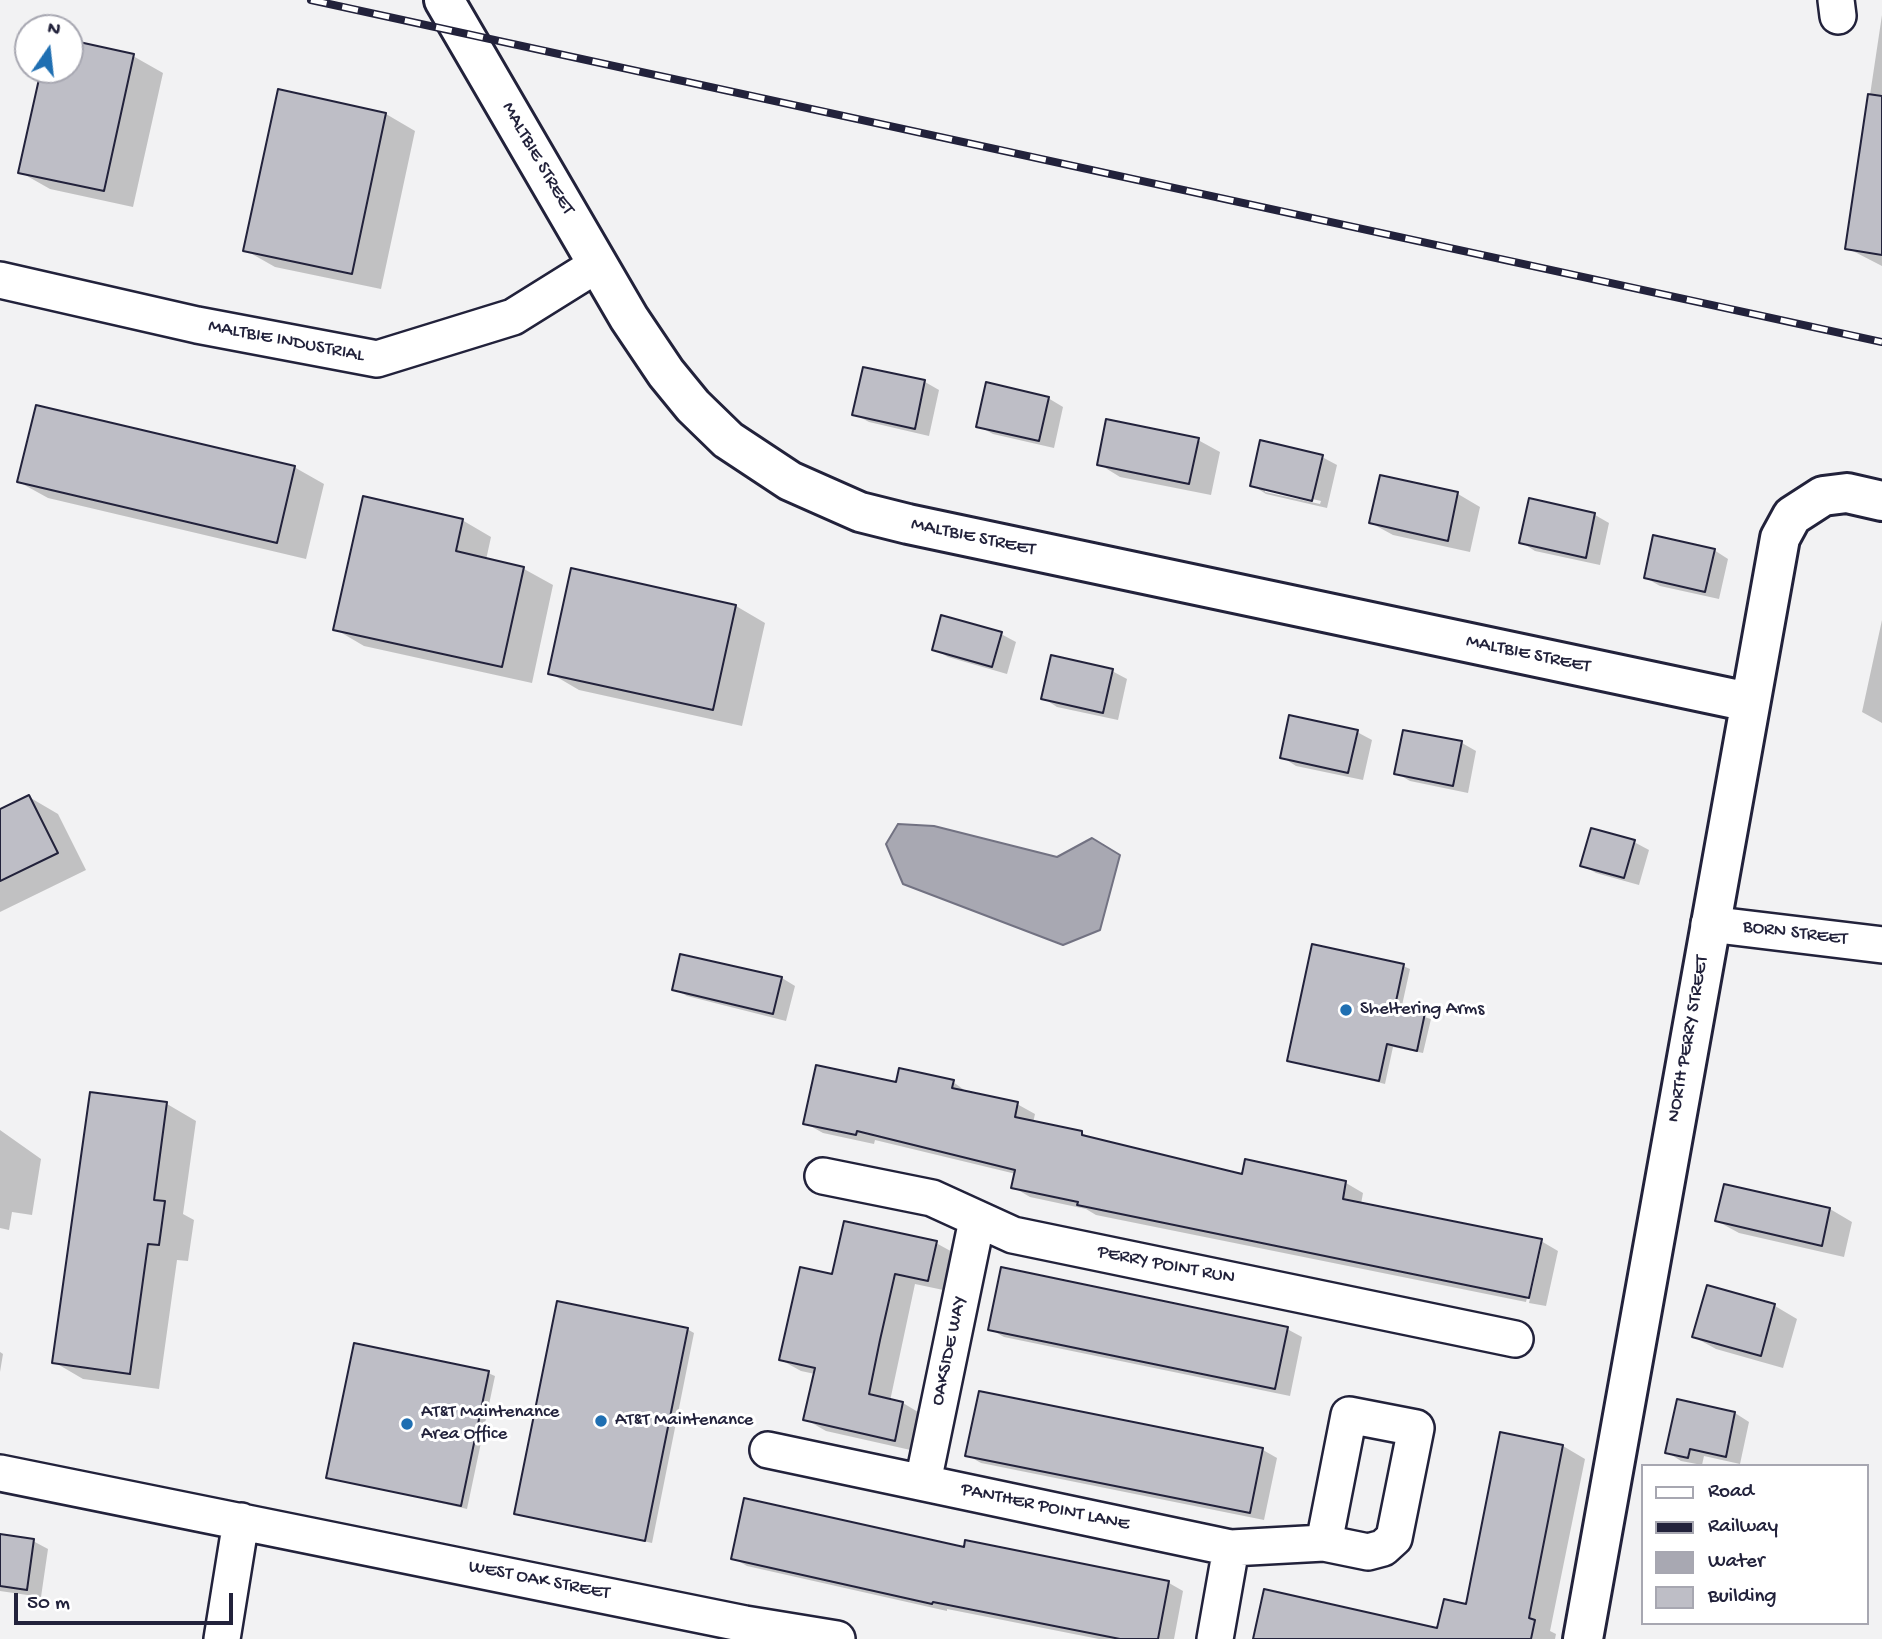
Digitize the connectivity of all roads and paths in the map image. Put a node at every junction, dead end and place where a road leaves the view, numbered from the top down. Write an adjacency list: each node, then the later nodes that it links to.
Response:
1 (444, 0): 2 (street, MALTBIE STREET)
2 (598, 264): 3 (street, MALTBIE INDUSTRIAL); 5 (street, MALTBIE STREET)
3 (0, 280)
4 (1882, 501): 5 (street, NORTH PERRY STREET)
5 (1749, 702): 6 (street, NORTH PERRY STREET)
6 (1709, 924): 7 (street, BORN STREET); 20 (street, NORTH PERRY STREET)
7 (1882, 945)
8 (823, 1176): 9 (street, PERRY POINT RUN)
9 (978, 1220): 10 (street, PERRY POINT RUN); 13 (street, OAKSIDE WAY)
10 (1515, 1339)
11 (768, 1450): 13 (street, PANTHER POINT LANE)
12 (0, 1473): 14 (street, WEST OAK STREET)
13 (923, 1482): 16 (street, PANTHER POINT LANE)
14 (241, 1521): 17 (street); 18 (street, WEST OAK STREET)
15 (1324, 1543): 16 (street, PANTHER POINT LANE)
16 (1231, 1548): 19 (street)
17 (222, 1639)
18 (837, 1639)
19 (1215, 1639)
20 (1583, 1639)

